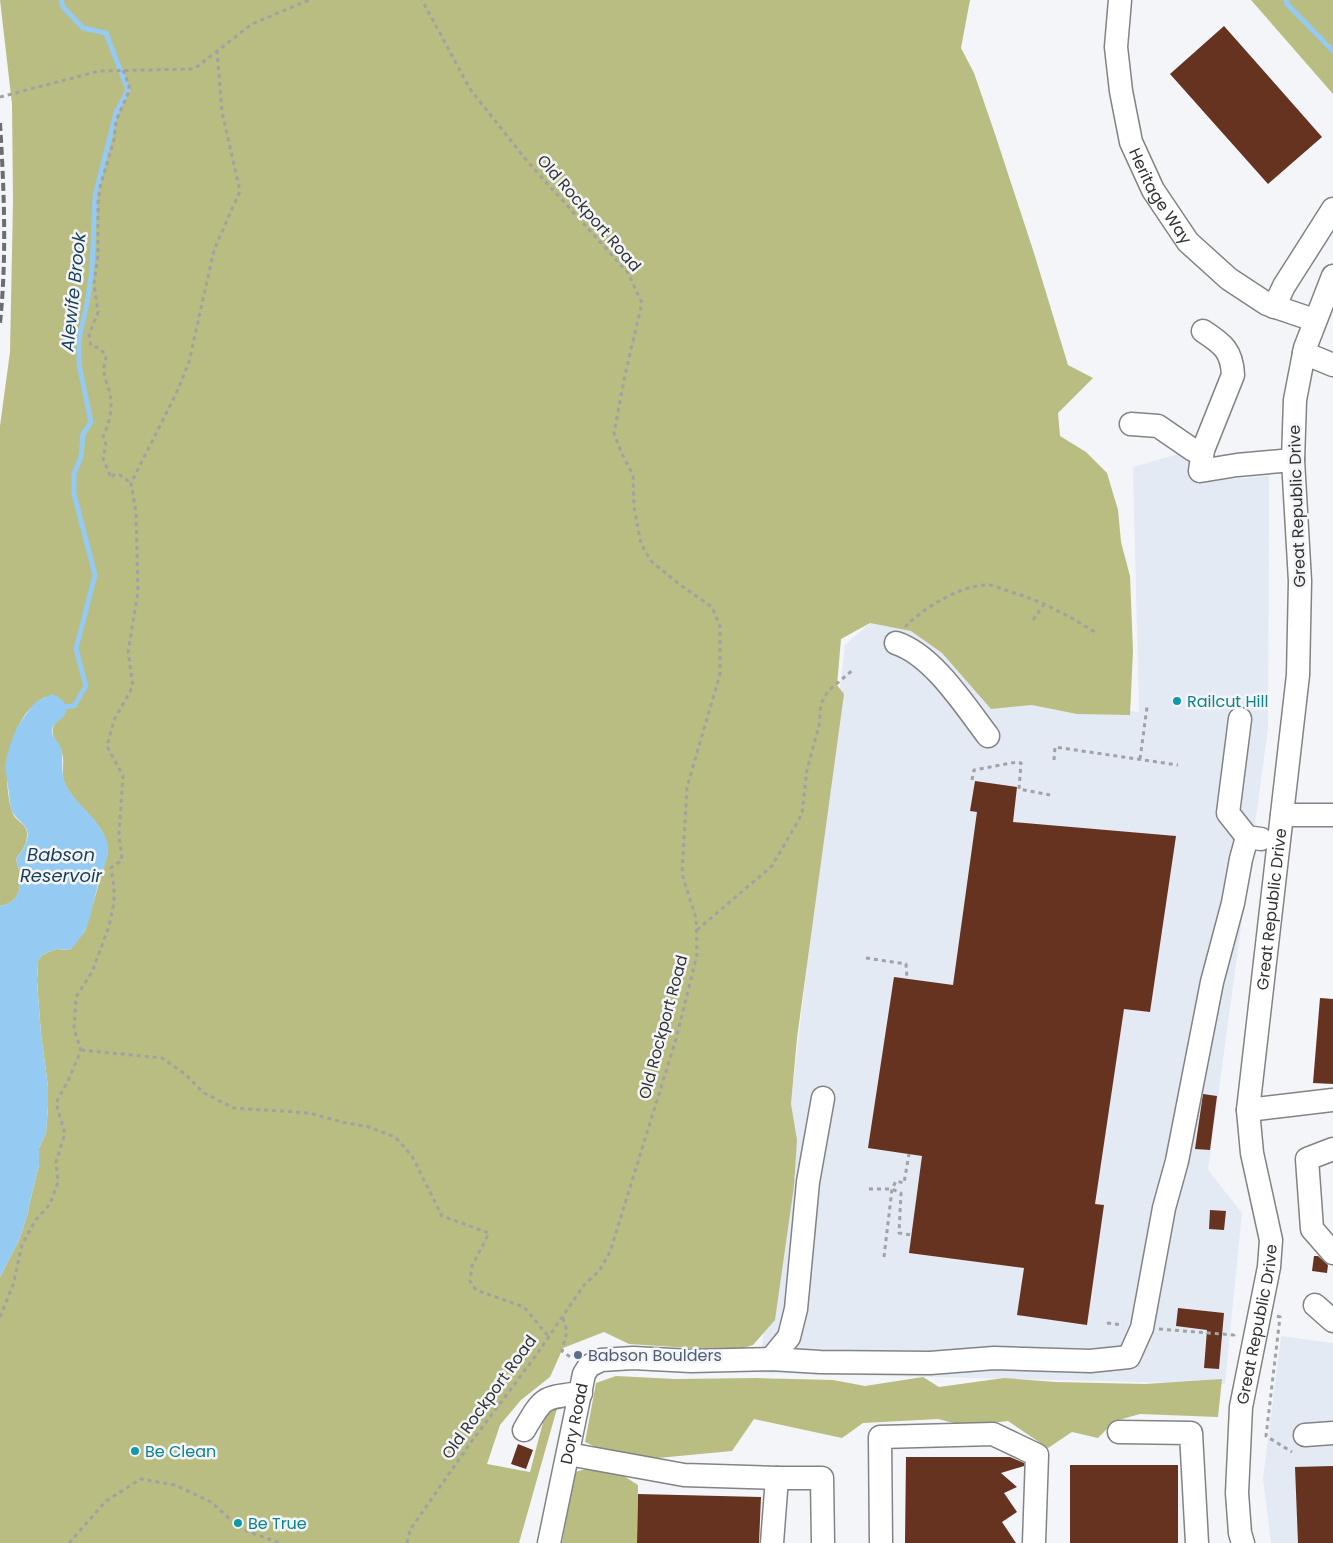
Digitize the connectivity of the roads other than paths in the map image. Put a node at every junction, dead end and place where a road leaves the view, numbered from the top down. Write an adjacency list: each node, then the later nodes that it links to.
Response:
1 (1120, 0): 4 (street, Heritage Way)
2 (1333, 209): 4 (street)
3 (1333, 276): 5 (street, Great Republic Drive)
4 (1274, 306): 5 (street, Heritage Way)
5 (1314, 320): 7 (street, Great Republic Drive)
6 (1203, 331): 10 (street)
7 (1304, 353): 8 (street); 11 (street, Great Republic Drive)
8 (1333, 365)
9 (1131, 424): 10 (street)
10 (1203, 450): 11 (street)
11 (1293, 460): 15 (street, Great Republic Drive)
12 (896, 643): 14 (street)
13 (1240, 719): 17 (street)
14 (988, 736)
15 (1282, 815): 16 (street); 18 (street, Great Republic Drive)
16 (1333, 815)
17 (1247, 837): 18 (street); 26 (street, Dory Road)
18 (1279, 843): 21 (street, Great Republic Drive)
19 (823, 1098): 26 (street)
20 (1333, 1100): 21 (street)
21 (1248, 1110): 40 (street, Great Republic Drive)
22 (1333, 1149): 23 (street)
23 (1333, 1253)
24 (1315, 1305): 25 (street)
25 (1333, 1321)
26 (770, 1358): 27 (street, Dory Road)
27 (581, 1393): 28 (street); 32 (street, Dory Road)
28 (524, 1430)
29 (1119, 1432): 39 (street)
30 (1333, 1434): 31 (street)
31 (1298, 1444)
32 (568, 1454): 33 (street); 34 (street, Dory Road)
33 (777, 1478): 35 (street); 36 (street)
34 (549, 1543)
35 (772, 1543)
36 (823, 1543)
37 (881, 1543): 38 (street)
38 (1034, 1543)
39 (1197, 1543)
40 (1243, 1543)

